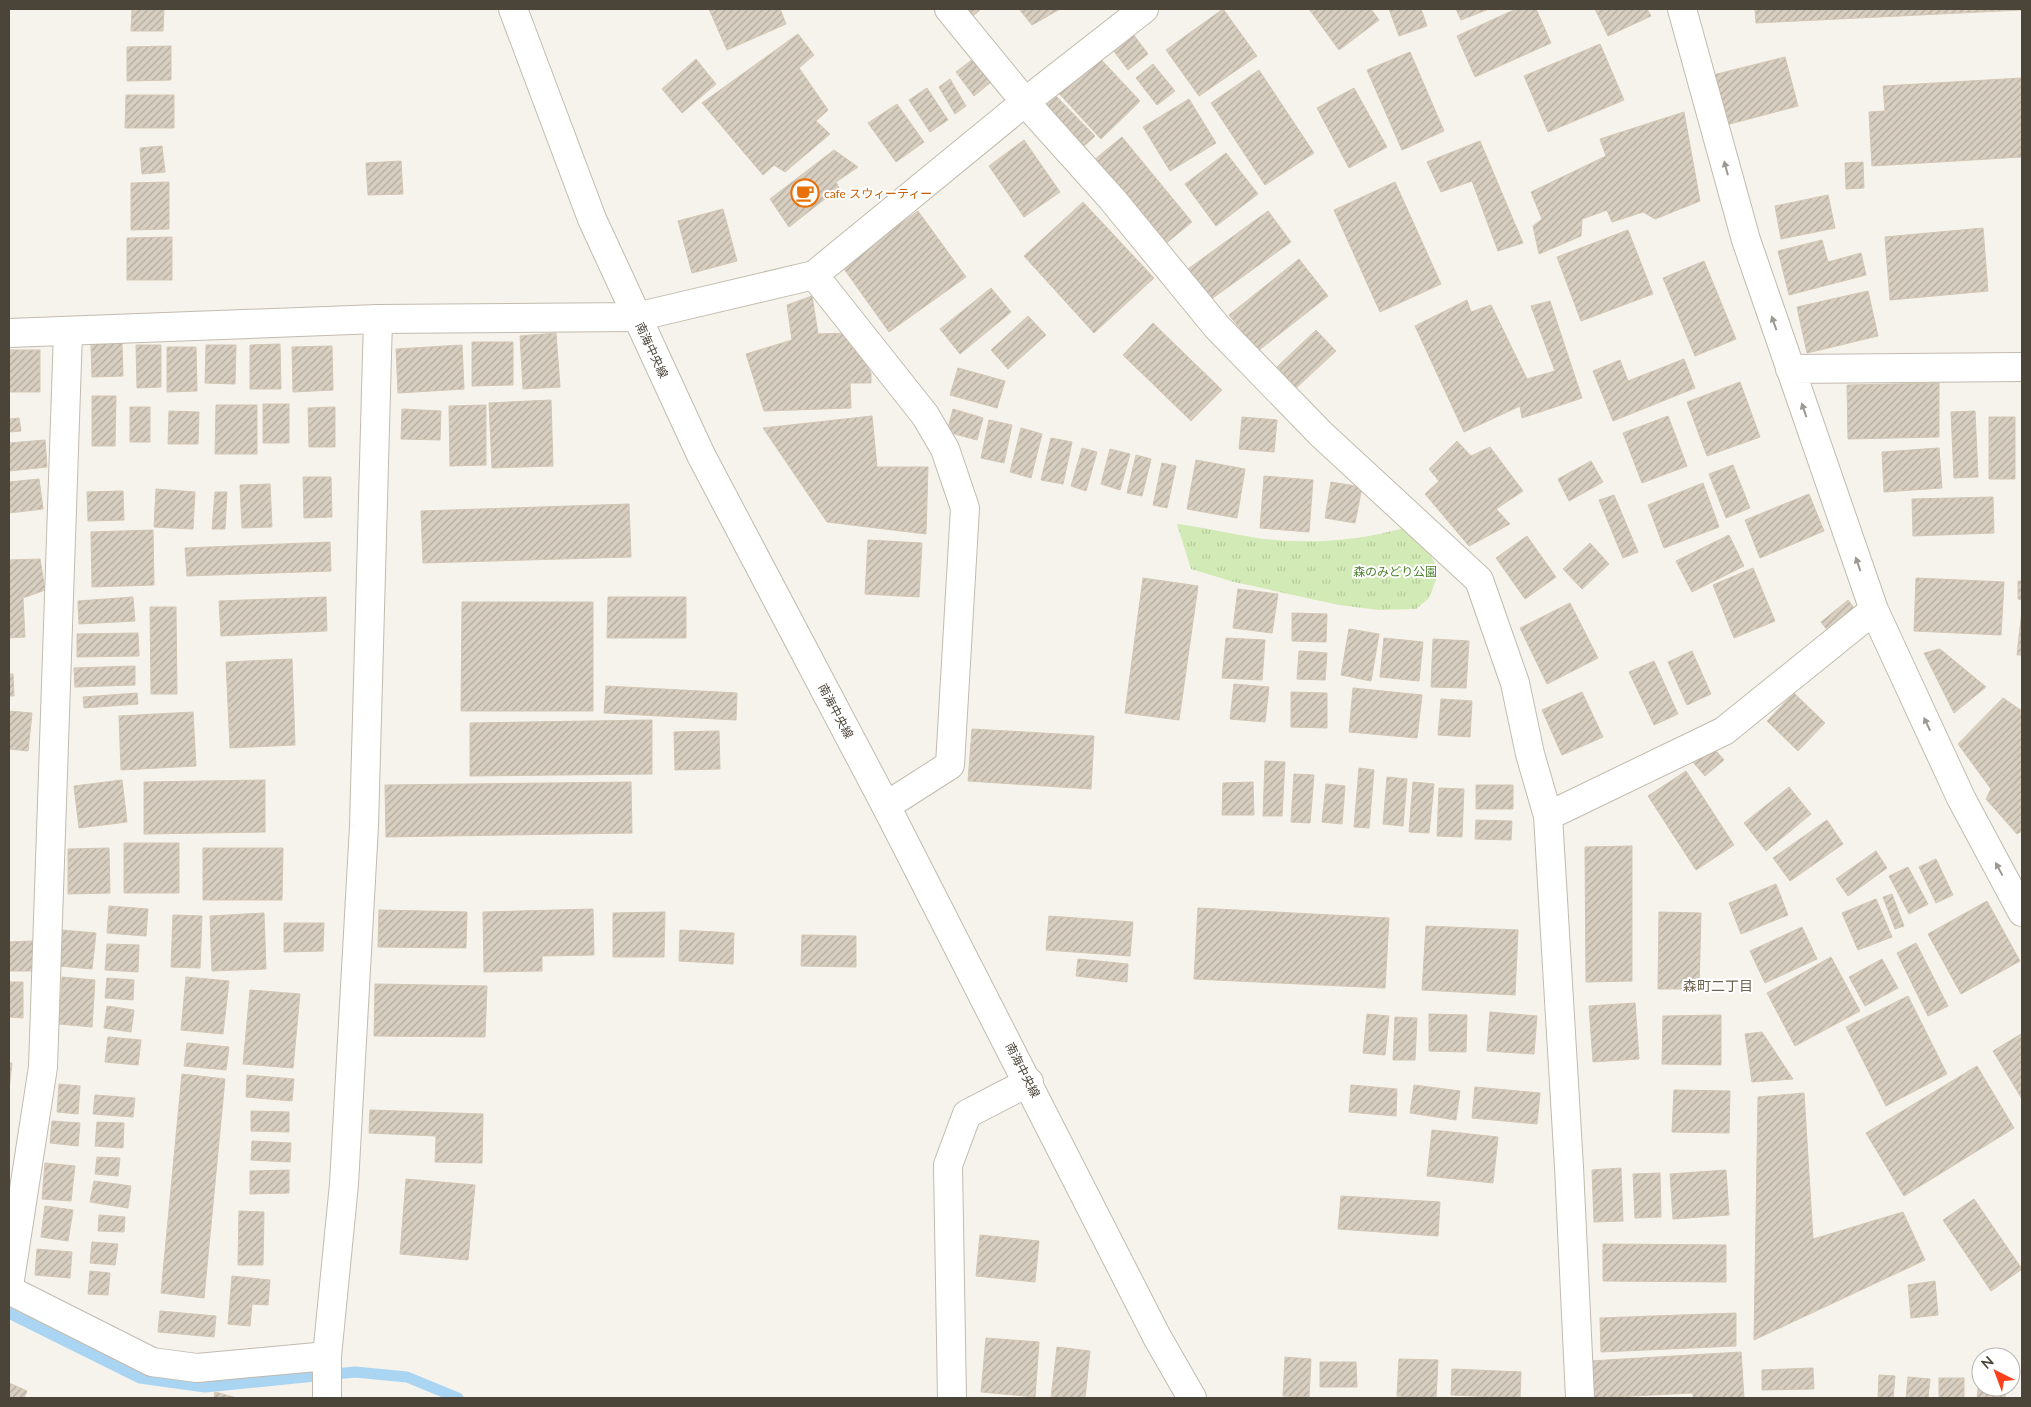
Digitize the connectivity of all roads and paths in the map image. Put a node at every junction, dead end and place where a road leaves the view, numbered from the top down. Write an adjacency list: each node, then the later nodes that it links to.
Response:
1 (513, 9): 7 (street, 南海中央線)
2 (949, 9): 5 (street)
3 (1144, 9): 5 (street)
4 (1682, 9): 12 (street, one-way to 4)
5 (1025, 102): 6 (street); 15 (street)
6 (814, 275): 7 (street); 14 (street)
7 (636, 317): 8 (street); 14 (street, 南海中央線)
8 (378, 318): 10 (street); 20 (street)
9 (9, 332): 10 (street)
10 (68, 332): 18 (street)
11 (2022, 367): 12 (street)
12 (1790, 369): 13 (street, one-way to 12)
13 (1874, 610): 15 (street); 16 (street, one-way to 13)
14 (886, 806): 17 (street, 南海中央線)
15 (1548, 816): 23 (street)
16 (2022, 912)
17 (1029, 1082): 21 (street); 22 (street, 南海中央線)
18 (9, 1286)
19 (9, 1290): 20 (street)
20 (327, 1375)
21 (952, 1398)
22 (1192, 1398)
23 (1580, 1398)

